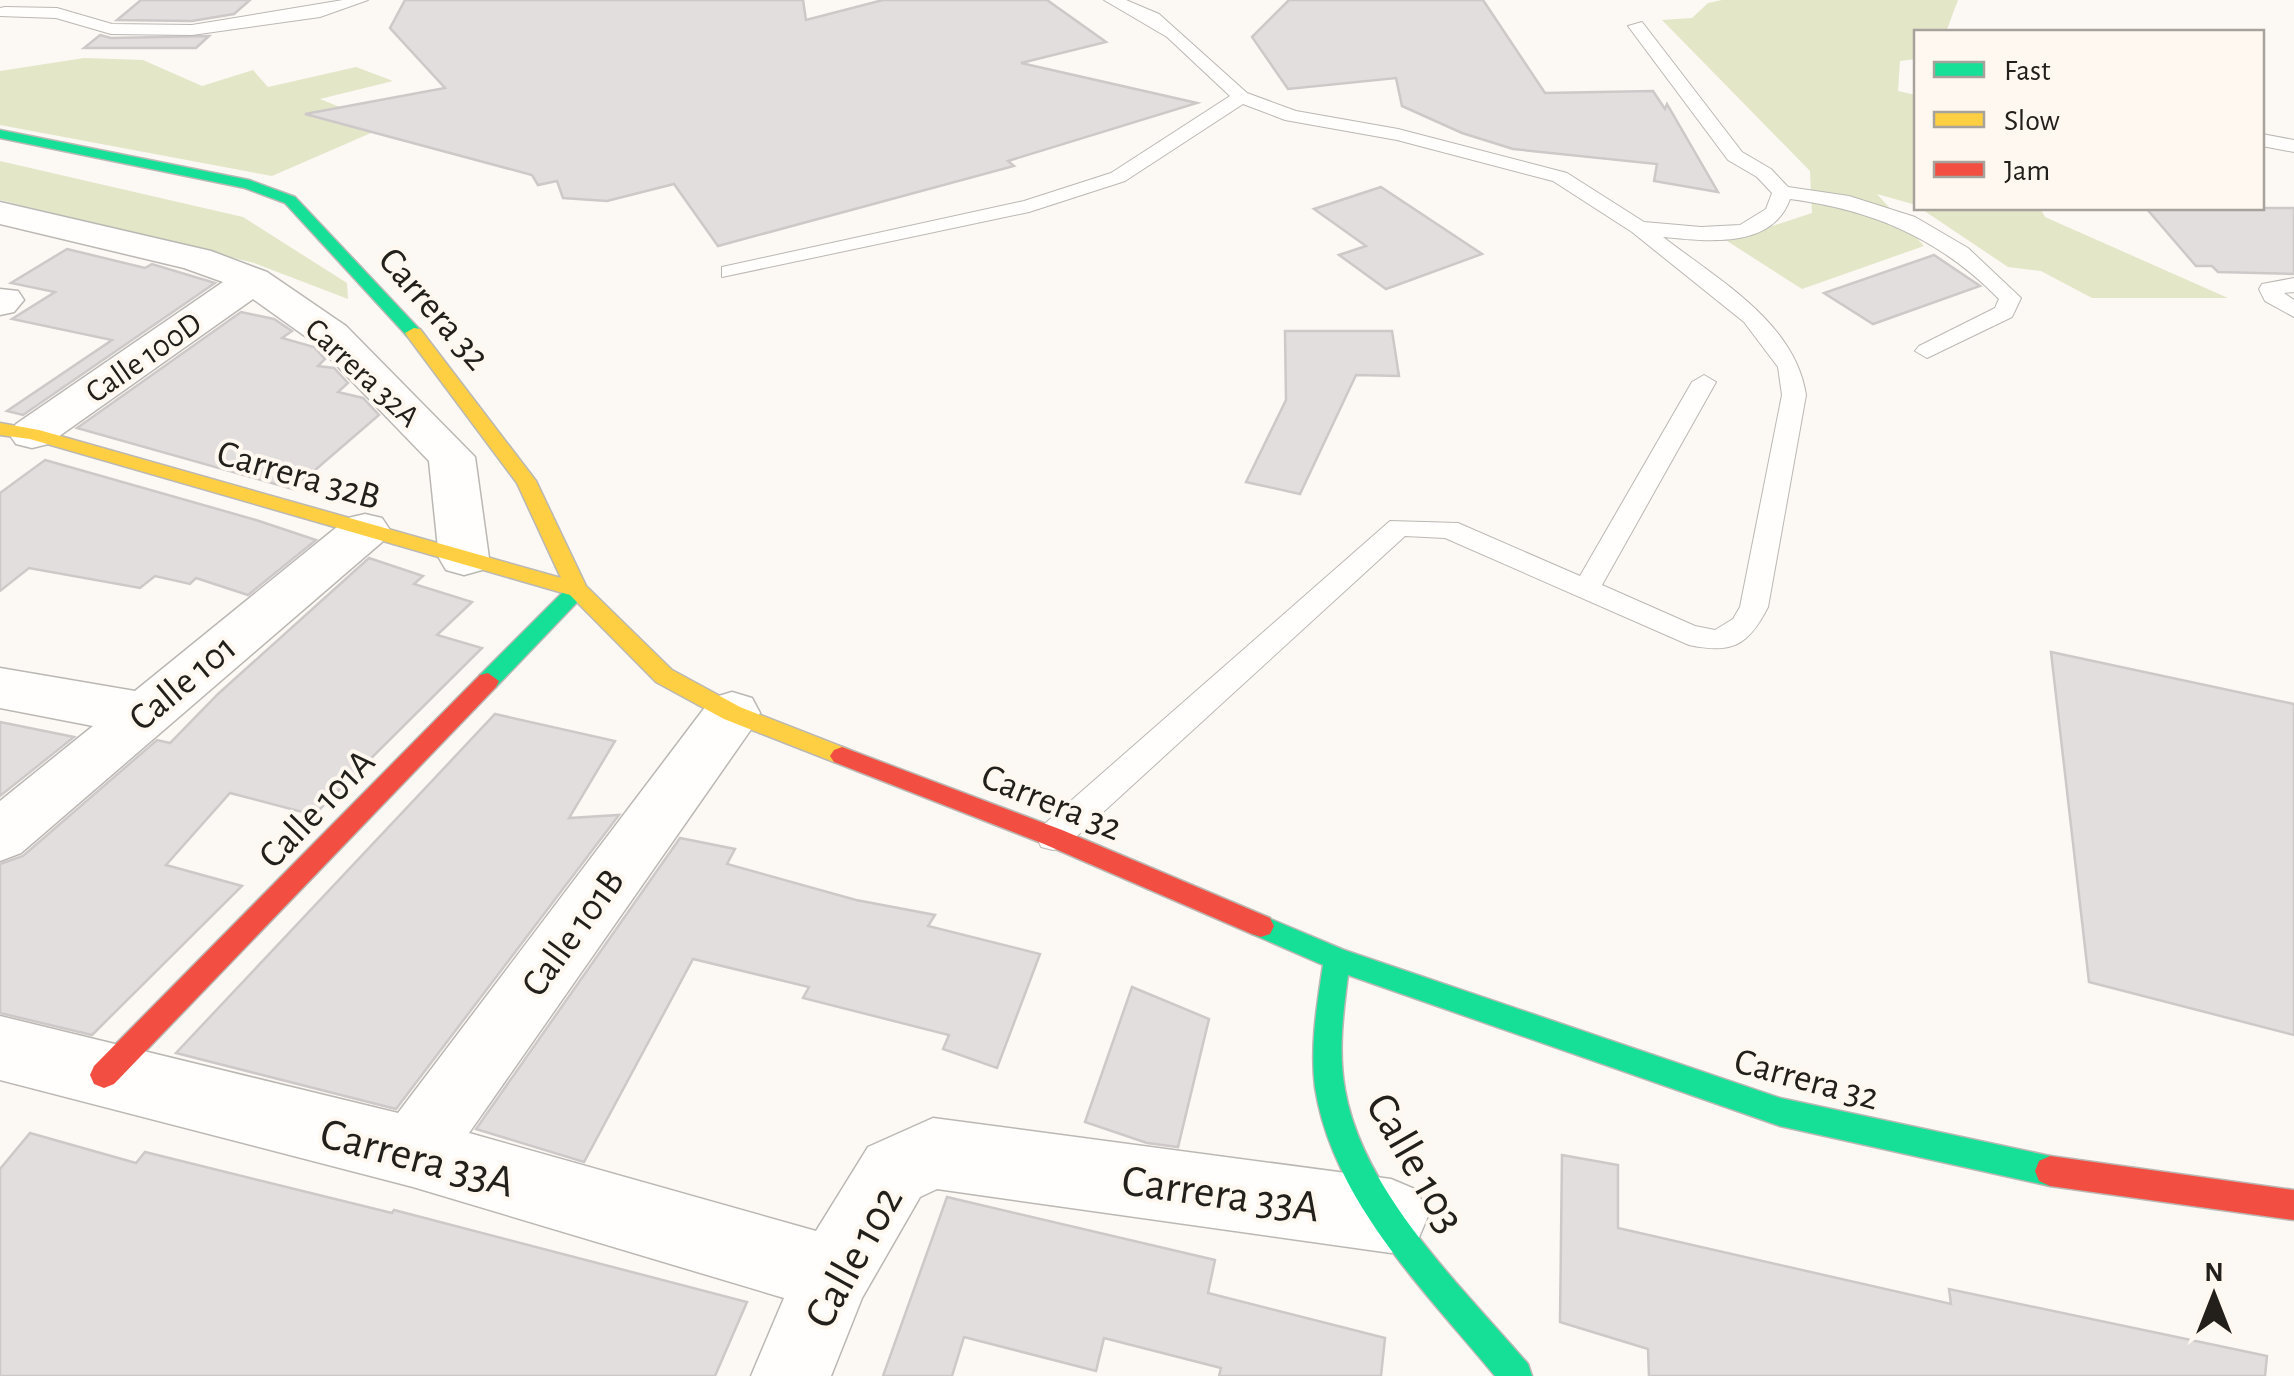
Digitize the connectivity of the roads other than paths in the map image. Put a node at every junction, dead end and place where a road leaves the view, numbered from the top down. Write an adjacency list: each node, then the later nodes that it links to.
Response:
1 (360, 0): 3 (lane)
2 (1112, 0): 5 (lane)
3 (4, 12)
4 (1636, 26): 9 (lane)
5 (1241, 98): 11 (lane); 12 (lane)
6 (0, 134): 21 (main road, Carrera 32)
7 (2264, 140): 8 (lane)
8 (2294, 146)
9 (1782, 192): 11 (lane); 16 (lane)
10 (0, 213): 13 (street, Carrera 32A)
11 (1639, 228): 22 (lane)
12 (730, 272)
13 (253, 280): 18 (street, Calle 100D); 20 (street, Carrera 32A)
14 (2294, 285): 15 (lane)
15 (2294, 310)
16 (1928, 351)
17 (1704, 382): 22 (lane)
18 (16, 432): 19 (main road, Carrera 32B)
19 (365, 530): 20 (main road, Carrera 32B); 25 (street, Calle 101)
20 (464, 558): 21 (main road, Carrera 32B)
21 (578, 590): 24 (main road, Carrera 32); 30 (main road, Calle 101A)
22 (1585, 590): 27 (lane)
23 (0, 688): 25 (street)
24 (732, 713): 27 (main road, Carrera 32); 31 (street, Calle 101B)
25 (144, 714): 26 (street, Calle 101)
26 (0, 836)
27 (1053, 837): 28 (main road, Carrera 32)
28 (1337, 958): 33 (main road, Carrera 32); 34 (main road, Calle 103)
29 (0, 1048): 30 (street, Carrera 33A)
30 (104, 1075): 31 (street, Carrera 33A)
31 (413, 1152): 35 (street, Carrera 33A)
32 (932, 1153): 34 (street, Carrera 33A); 35 (street, Calle 102)
33 (2294, 1205)
34 (1391, 1216): 37 (main road, Calle 103)
35 (833, 1274): 36 (street, Calle 102)
36 (791, 1376)
37 (1516, 1376)

